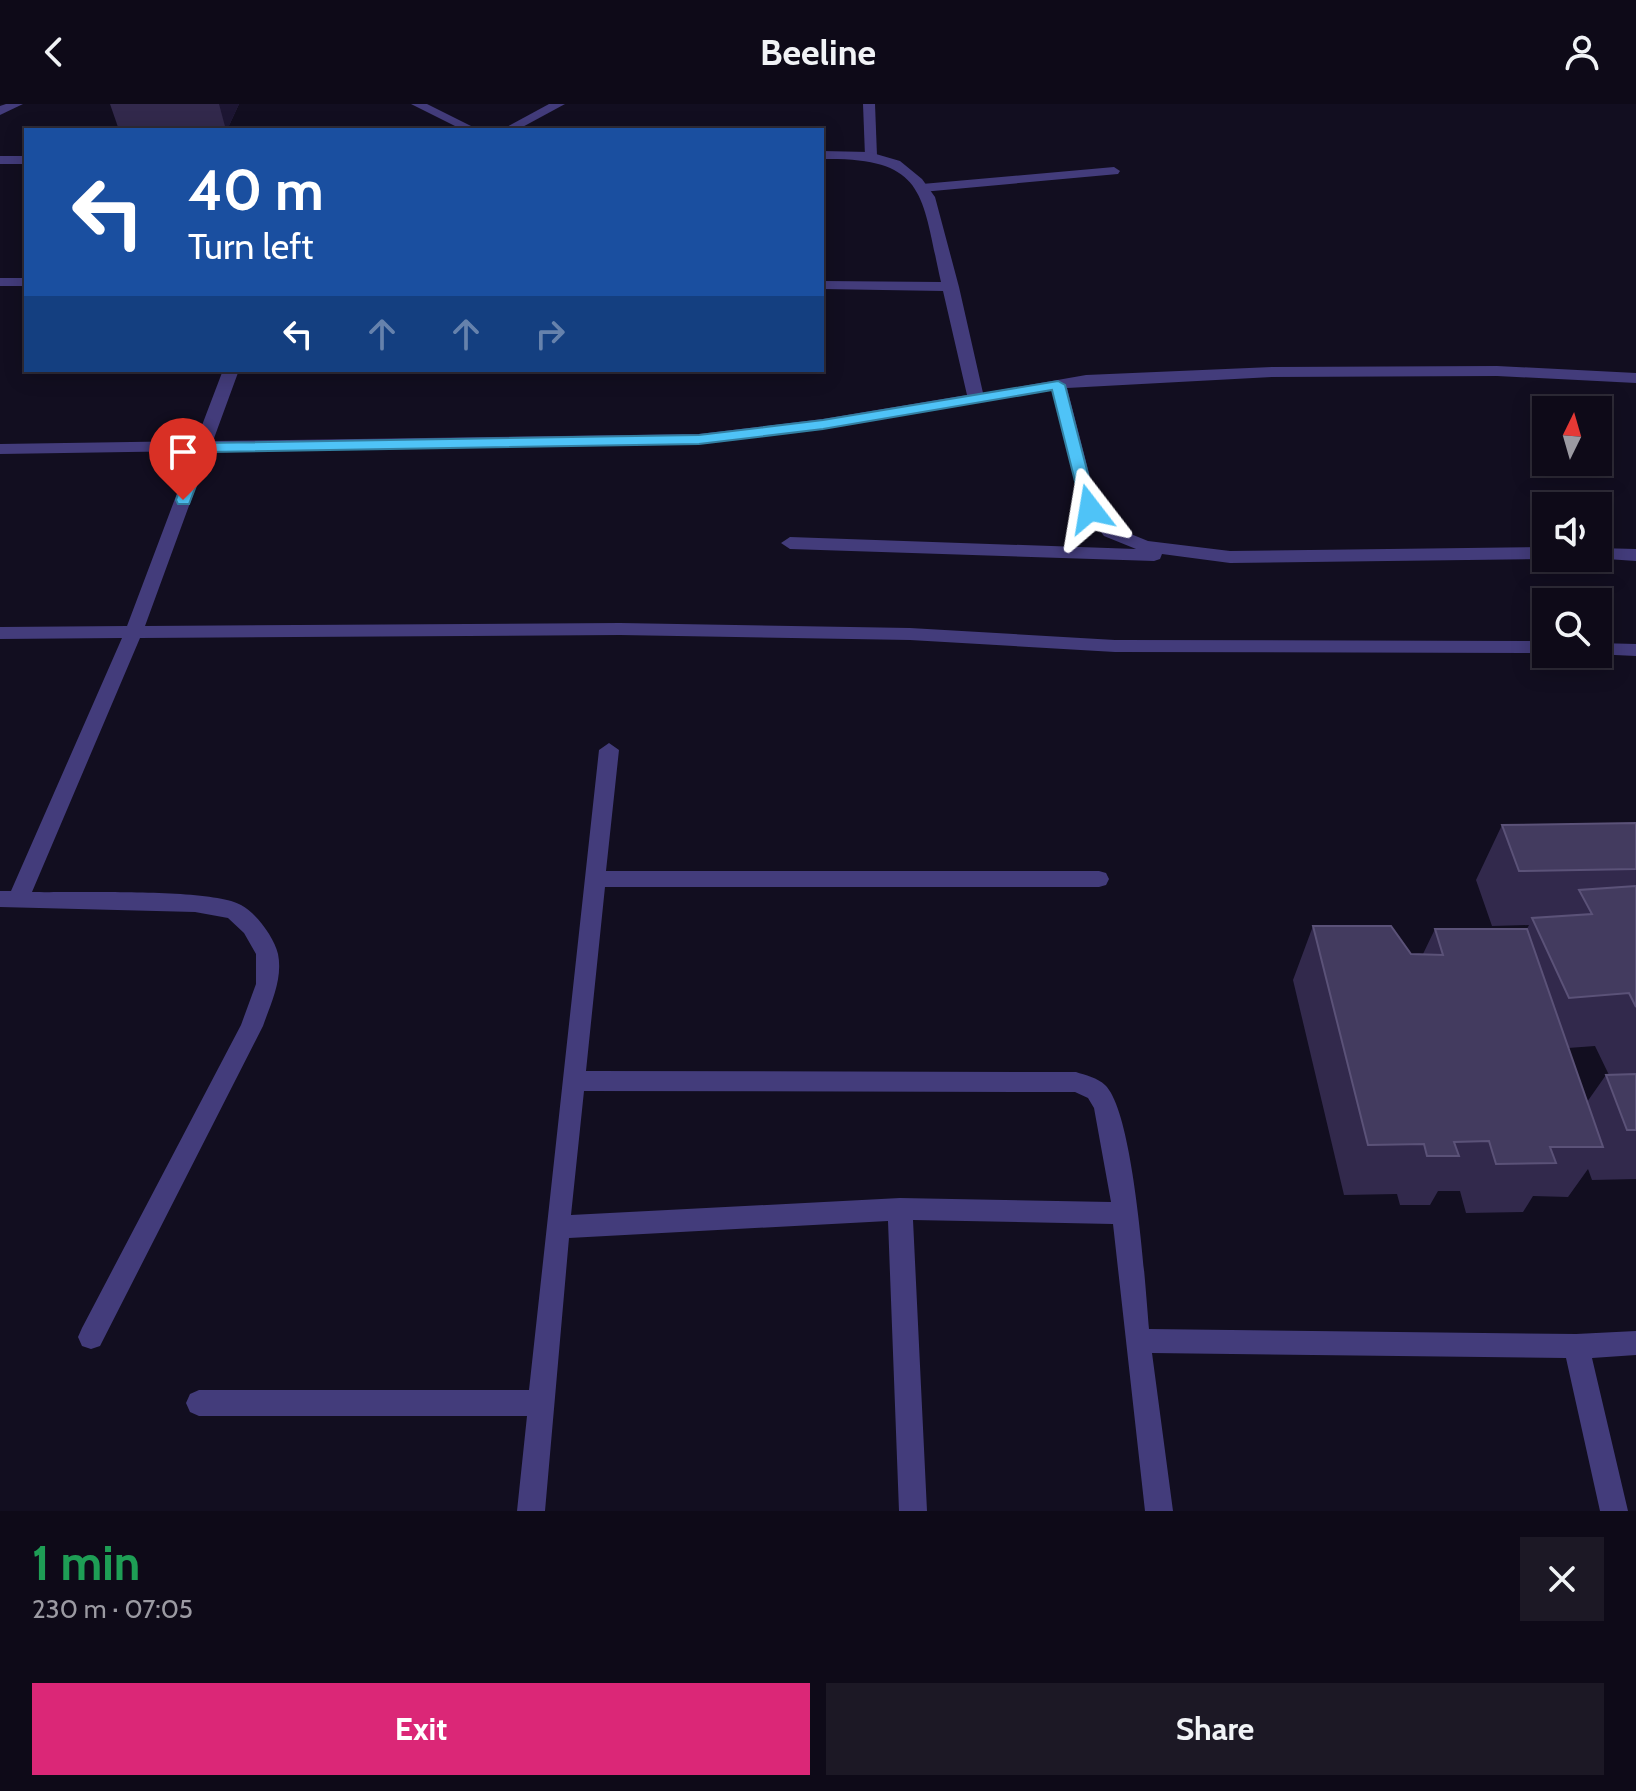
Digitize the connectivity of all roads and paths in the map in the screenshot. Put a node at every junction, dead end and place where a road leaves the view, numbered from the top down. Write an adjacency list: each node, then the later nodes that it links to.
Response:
1 (17, 104): 5 (street)
2 (417, 104): 6 (street)
3 (559, 104): 7 (street)
4 (869, 104): 9 (lane)
5 (0, 111)
6 (469, 128)
7 (511, 128)
8 (824, 155): 9 (street)
9 (871, 156): 13 (street)
10 (0, 160): 11 (street)
11 (24, 160)
12 (1114, 171): 13 (lane)
13 (922, 188): 17 (street)
14 (0, 282): 15 (street)
15 (24, 282)
16 (824, 285): 17 (street)
17 (952, 287): 21 (street)
18 (230, 372): 22 (street)
19 (1636, 378): 20 (street)
20 (1058, 385): 21 (street); 28 (street)
21 (976, 398): 22 (street)
22 (203, 448): 23 (street); 29 (street)
23 (0, 449)
24 (790, 543): 28 (street)
25 (1532, 553): 28 (street)
26 (1612, 554): 27 (street)
27 (1636, 555)
28 (1230, 557)
29 (134, 631): 30 (street); 31 (street); 37 (street)
30 (0, 633)
31 (1532, 647)
32 (1612, 649): 33 (street)
33 (1636, 650)
34 (609, 750): 35 (street)
35 (596, 879): 36 (street); 38 (street)
36 (1099, 879)
37 (9, 899): 42 (street)
38 (575, 1081): 40 (street); 41 (street)
39 (900, 1209): 40 (street); 41 (street); 49 (street)
40 (1125, 1213): 43 (street)
41 (558, 1227): 47 (street)
42 (91, 1337)
43 (1138, 1341): 45 (street); 50 (street)
44 (1636, 1343): 45 (street)
45 (1576, 1346): 51 (street)
46 (199, 1403): 47 (street)
47 (541, 1403): 48 (street)
48 (531, 1511)
49 (913, 1511)
50 (1159, 1511)
51 (1614, 1511)

